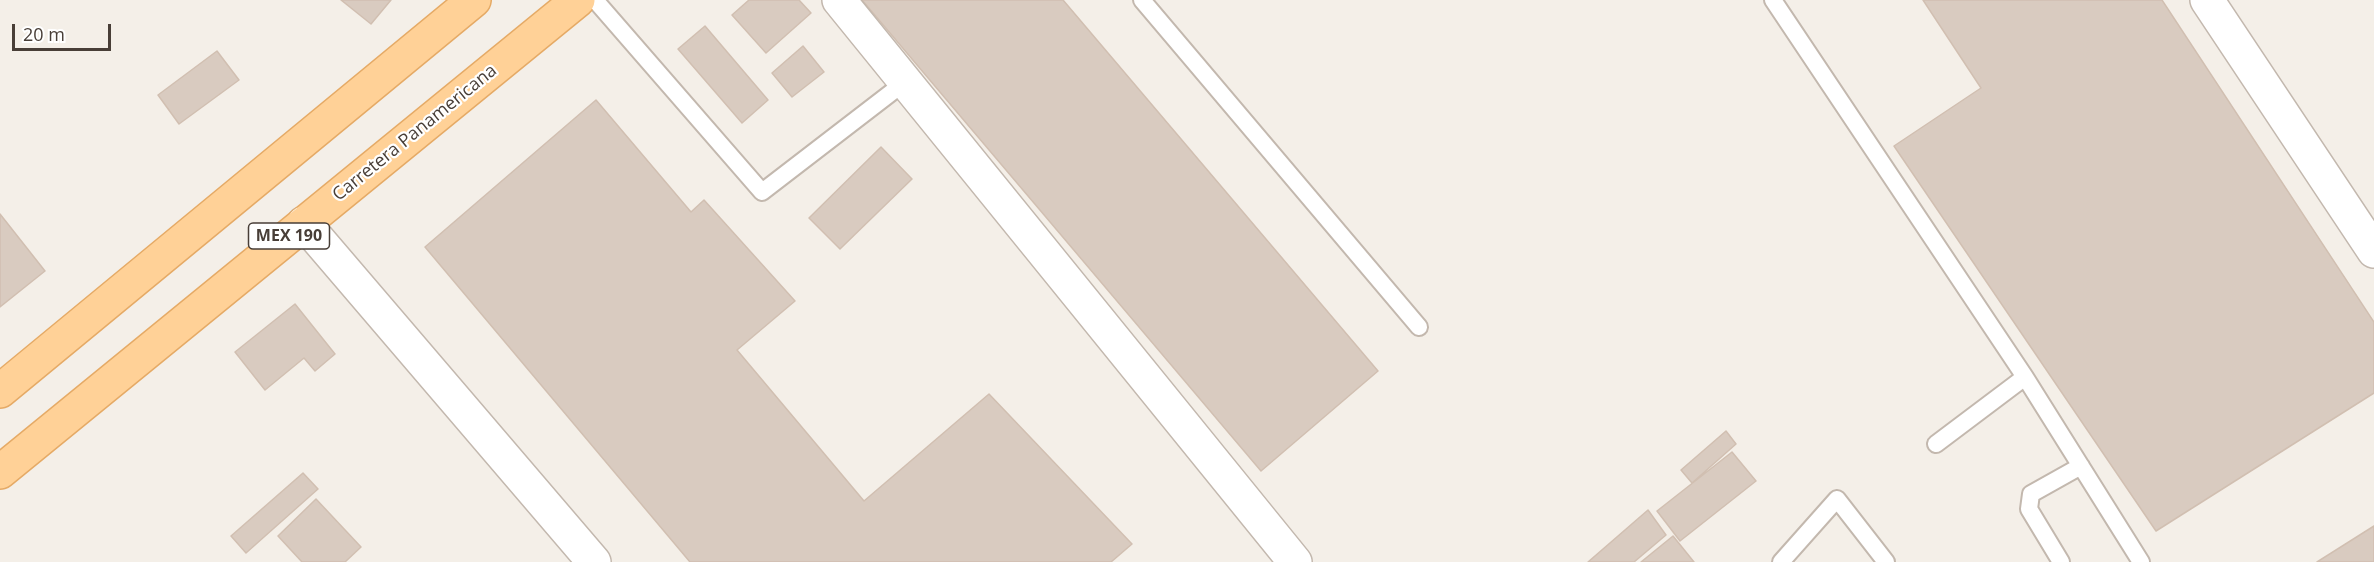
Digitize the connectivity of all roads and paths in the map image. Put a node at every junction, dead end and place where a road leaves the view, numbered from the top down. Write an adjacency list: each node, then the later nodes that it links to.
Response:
1 (474, 0): 13 (main road)
2 (578, 0): 9 (main road, Carretera Panamericana / MEX 190)
3 (595, 0): 8 (lane)
4 (839, 0): 8 (street)
5 (1142, 0): 11 (lane)
6 (1773, 0): 12 (lane)
7 (2207, 0): 10 (street)
8 (905, 82): 18 (street)
9 (304, 224): 16 (main road, Carretera Panamericana / MEX 190); 17 (street)
10 (2374, 251)
11 (1419, 327)
12 (2025, 377): 14 (lane); 15 (lane)
13 (0, 391)
14 (1936, 444)
15 (2081, 466): 21 (lane); 22 (lane)
16 (0, 472)
17 (594, 562)
18 (1295, 562)
19 (1781, 562): 20 (lane)
20 (1886, 562)
21 (2061, 562)
22 (2141, 562)

